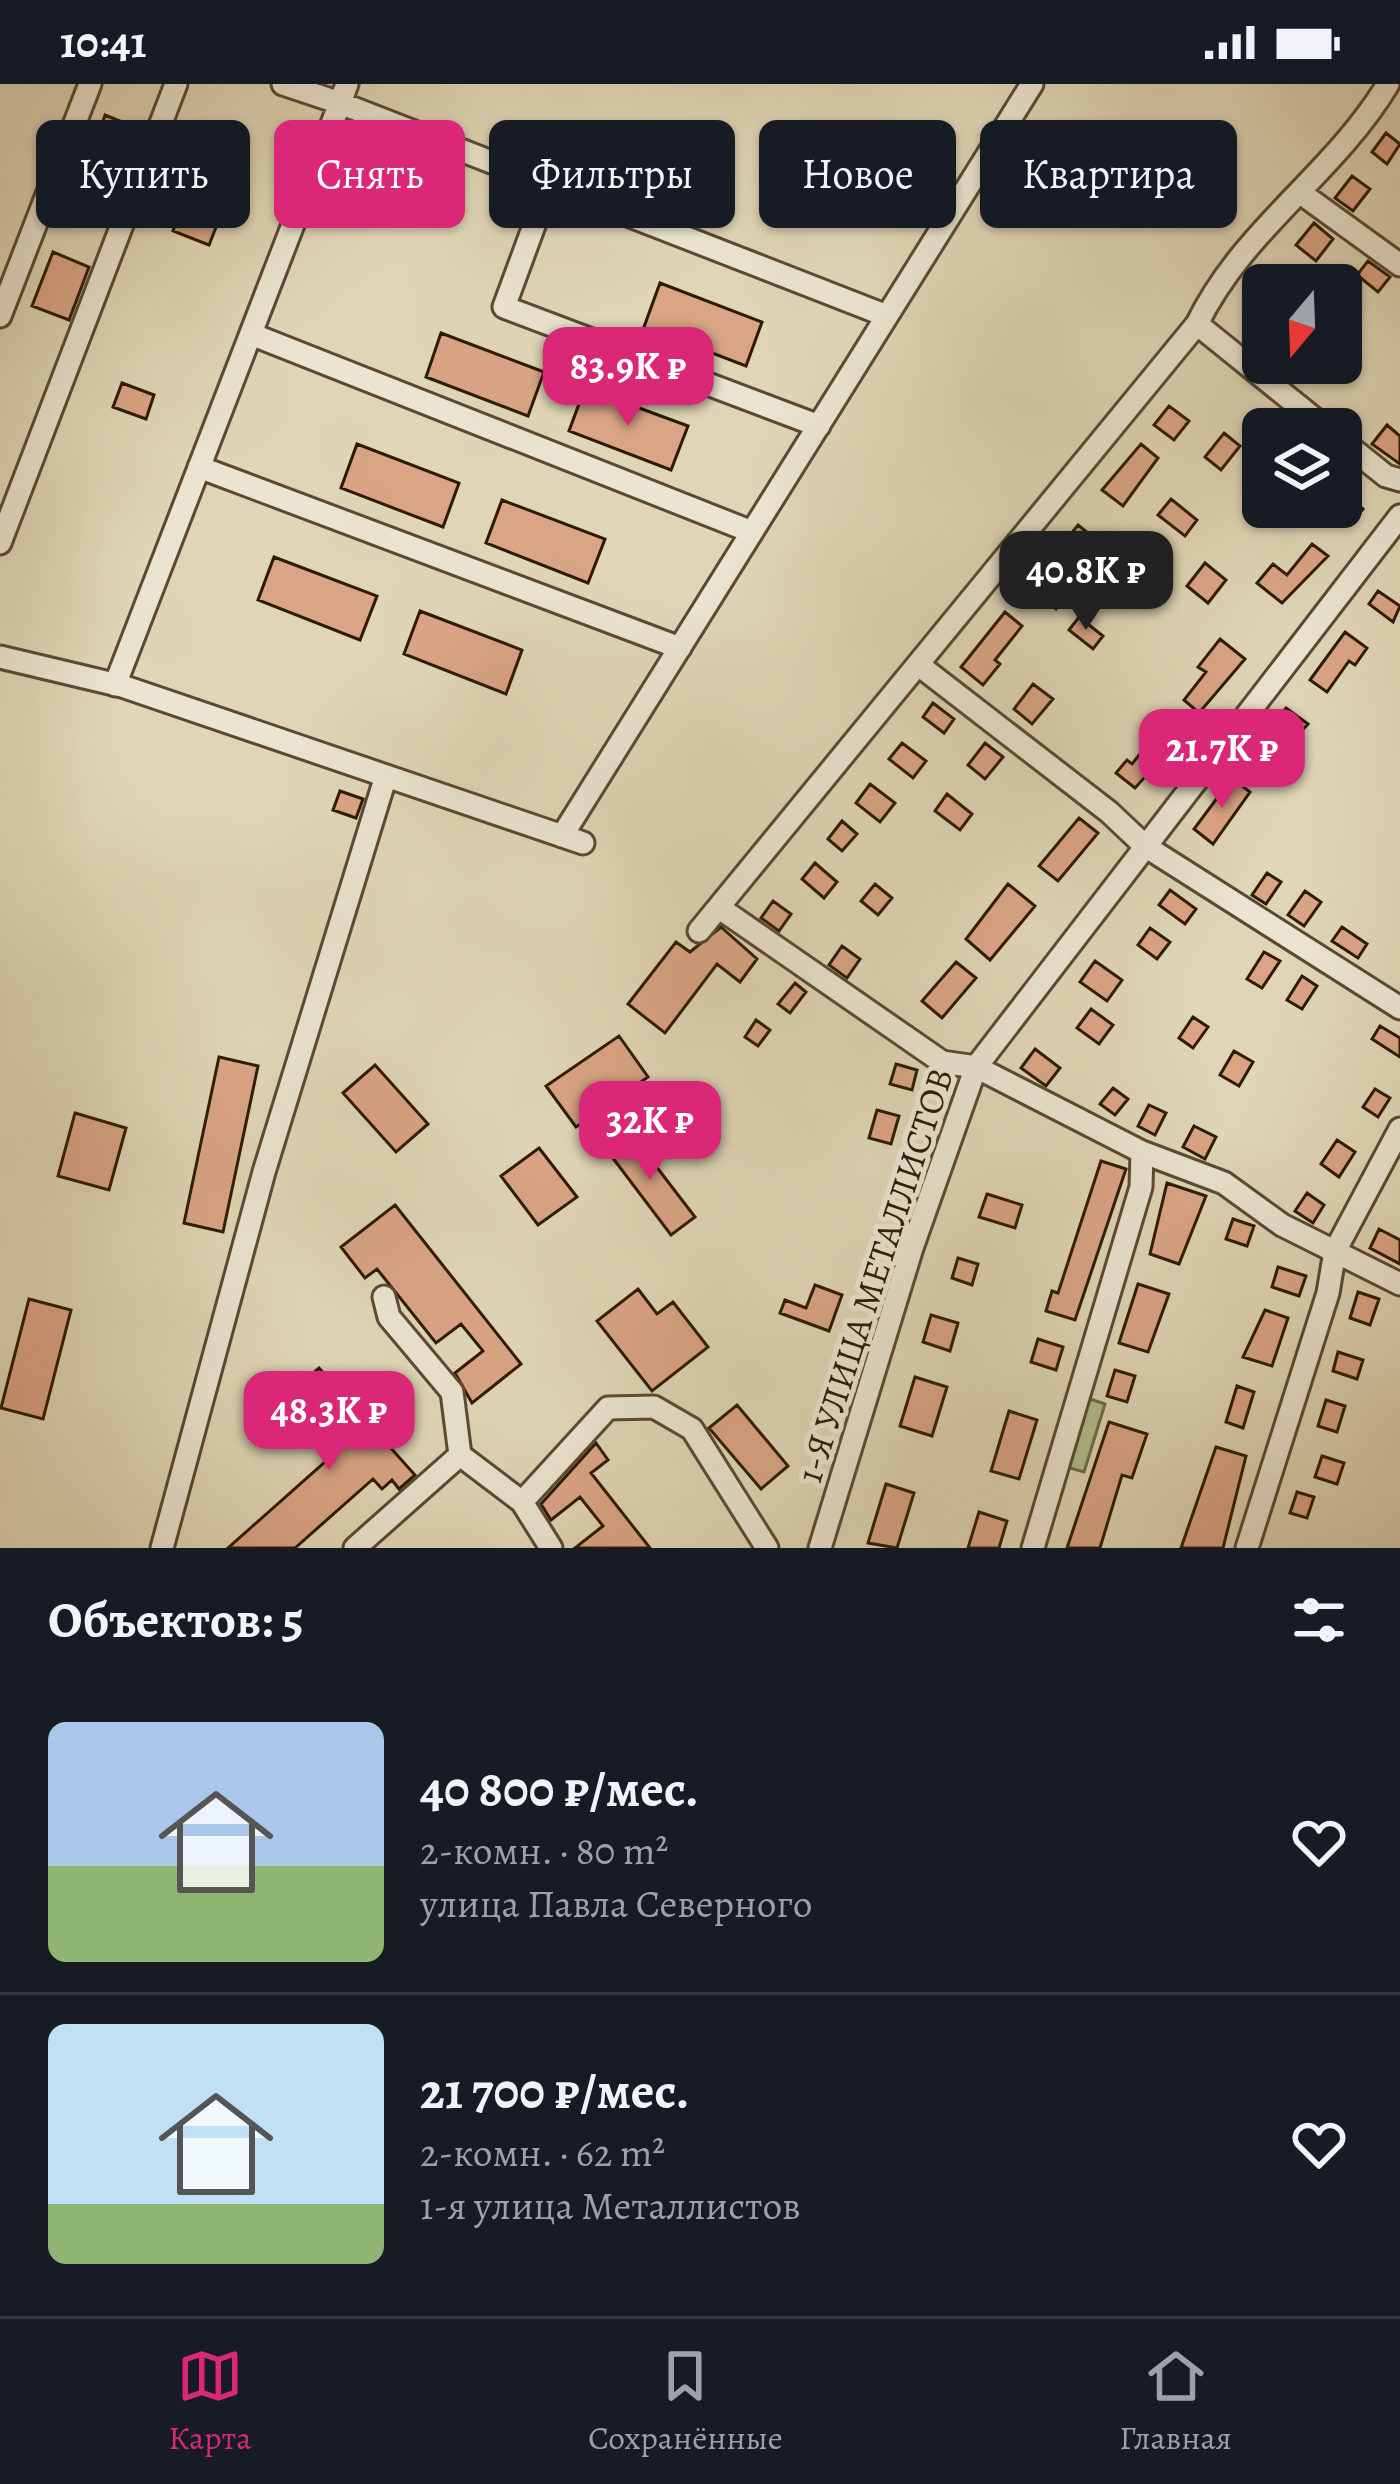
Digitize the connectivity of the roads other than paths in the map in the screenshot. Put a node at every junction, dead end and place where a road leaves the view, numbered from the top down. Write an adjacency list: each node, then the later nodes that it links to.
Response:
1 (90, 84): 12 (street)
2 (176, 84): 23 (street)
3 (283, 84): 6 (street)
4 (1032, 84): 13 (street)
5 (1388, 84): 8 (street)
6 (343, 94): 7 (street); 15 (street)
7 (489, 158)
8 (1302, 194): 11 (street); 14 (street)
9 (533, 228): 17 (street)
10 (660, 228): 13 (street)
11 (1400, 265)
12 (0, 316)
13 (887, 316): 17 (street)
14 (1197, 324): 16 (street); 26 (street)
15 (250, 334): 19 (street); 22 (street)
16 (1302, 408)
17 (819, 426): 22 (street)
18 (1362, 457): 20 (street)
19 (199, 467): 24 (street); 27 (street)
20 (1400, 480)
21 (1400, 516): 29 (street, 1-Я УЛИЦА МЕТАЛЛИСТОВ)
22 (752, 532): 24 (street)
23 (0, 543)
24 (680, 648): 28 (street)
25 (0, 657): 27 (street)
26 (920, 666): 29 (street); 30 (street)
27 (115, 685): 28 (street)
28 (385, 778): 41 (street)
29 (1144, 846): 32 (street); 33 (street, 1-Я УЛИЦА МЕТАЛЛИСТОВ)
30 (721, 909): 31 (street); 33 (street)
31 (699, 931)
32 (1400, 1008)
33 (976, 1067): 35 (street); 45 (street, 1-Я УЛИЦА МЕТАЛЛИСТОВ)
34 (1400, 1129): 36 (street)
35 (1142, 1152): 36 (street); 46 (street)
36 (1335, 1251): 37 (street); 47 (street)
37 (1400, 1284)
38 (384, 1297): 39 (street)
39 (460, 1455): 40 (street); 42 (street)
40 (522, 1502): 43 (street); 44 (street)
41 (162, 1548)
42 (355, 1548)
43 (551, 1548)
44 (767, 1548)
45 (820, 1548)
46 (1033, 1548)
47 (1247, 1548)

